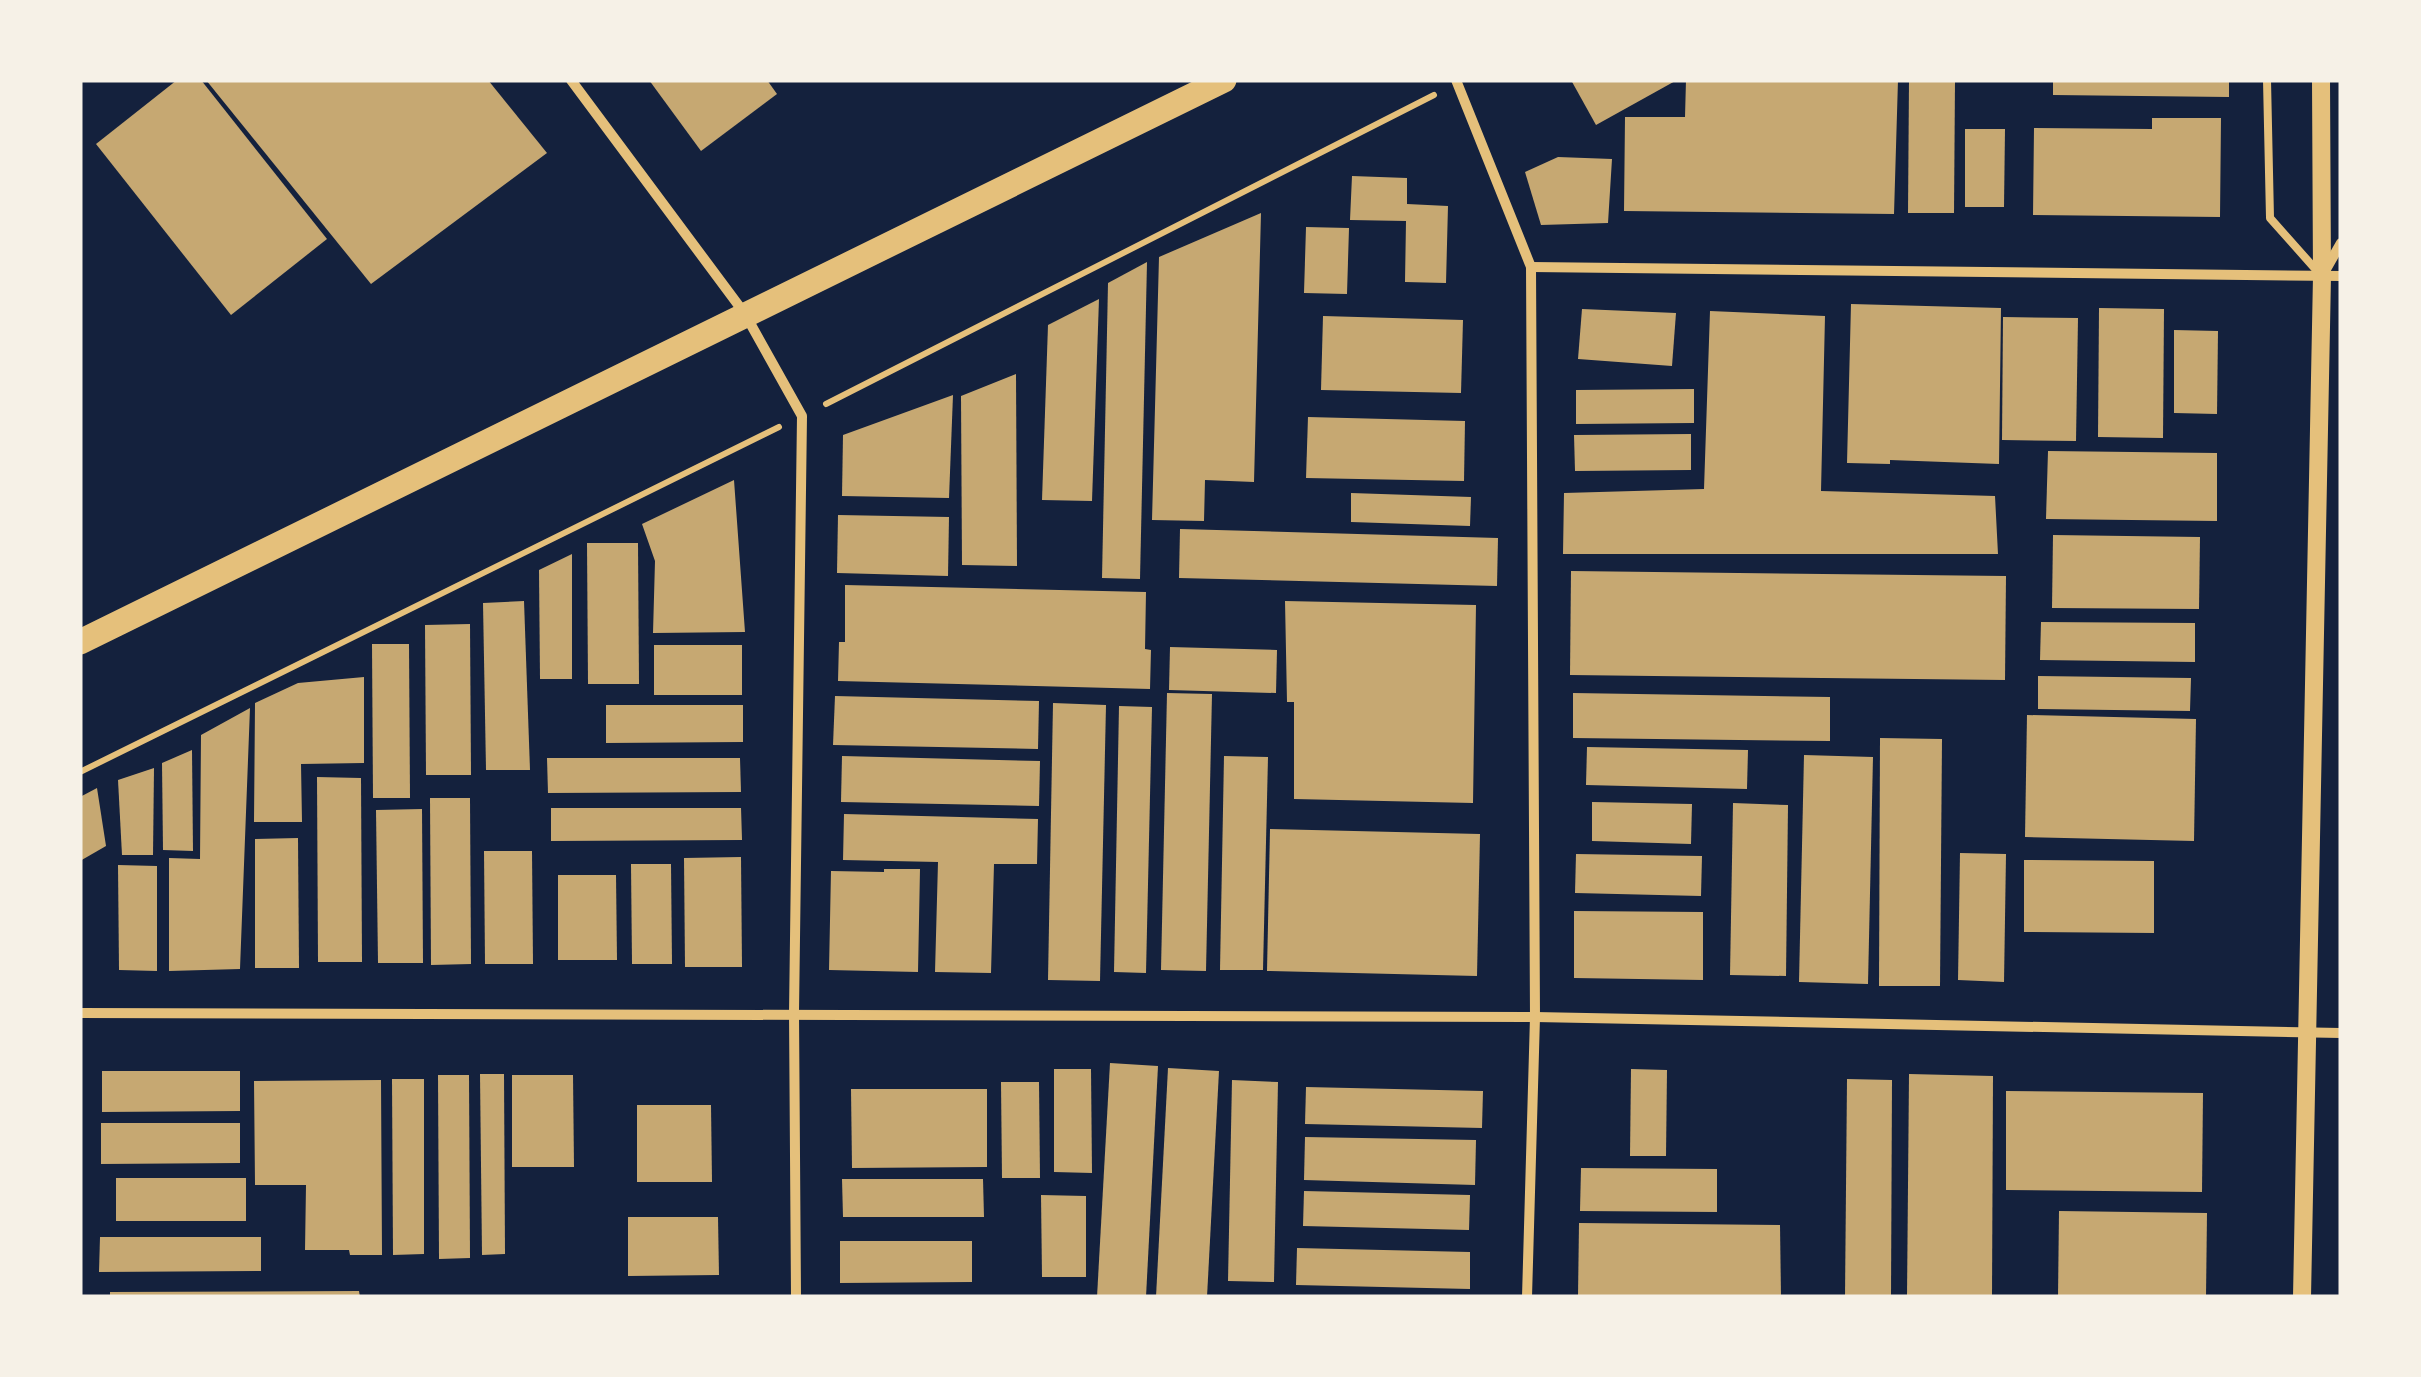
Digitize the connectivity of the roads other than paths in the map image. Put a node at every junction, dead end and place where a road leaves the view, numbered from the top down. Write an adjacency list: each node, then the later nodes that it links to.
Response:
1 (571, 80): 9 (street)
2 (1224, 80): 9 (main road)
3 (2266, 80): 8 (lane)
4 (2321, 80): 8 (street)
5 (1459, 81): 7 (street)
6 (2341, 242): 8 (street)
7 (1532, 266): 8 (street); 13 (street)
8 (2332, 276): 14 (street)
9 (745, 314): 10 (main road); 12 (street)
10 (80, 642)
11 (80, 1013): 12 (street)
12 (794, 1013): 13 (street); 16 (street)
13 (1535, 1017): 14 (street); 17 (street)
14 (2305, 1032): 15 (street); 18 (street)
15 (2341, 1032)
16 (796, 1297)
17 (1527, 1297)
18 (2302, 1297)

